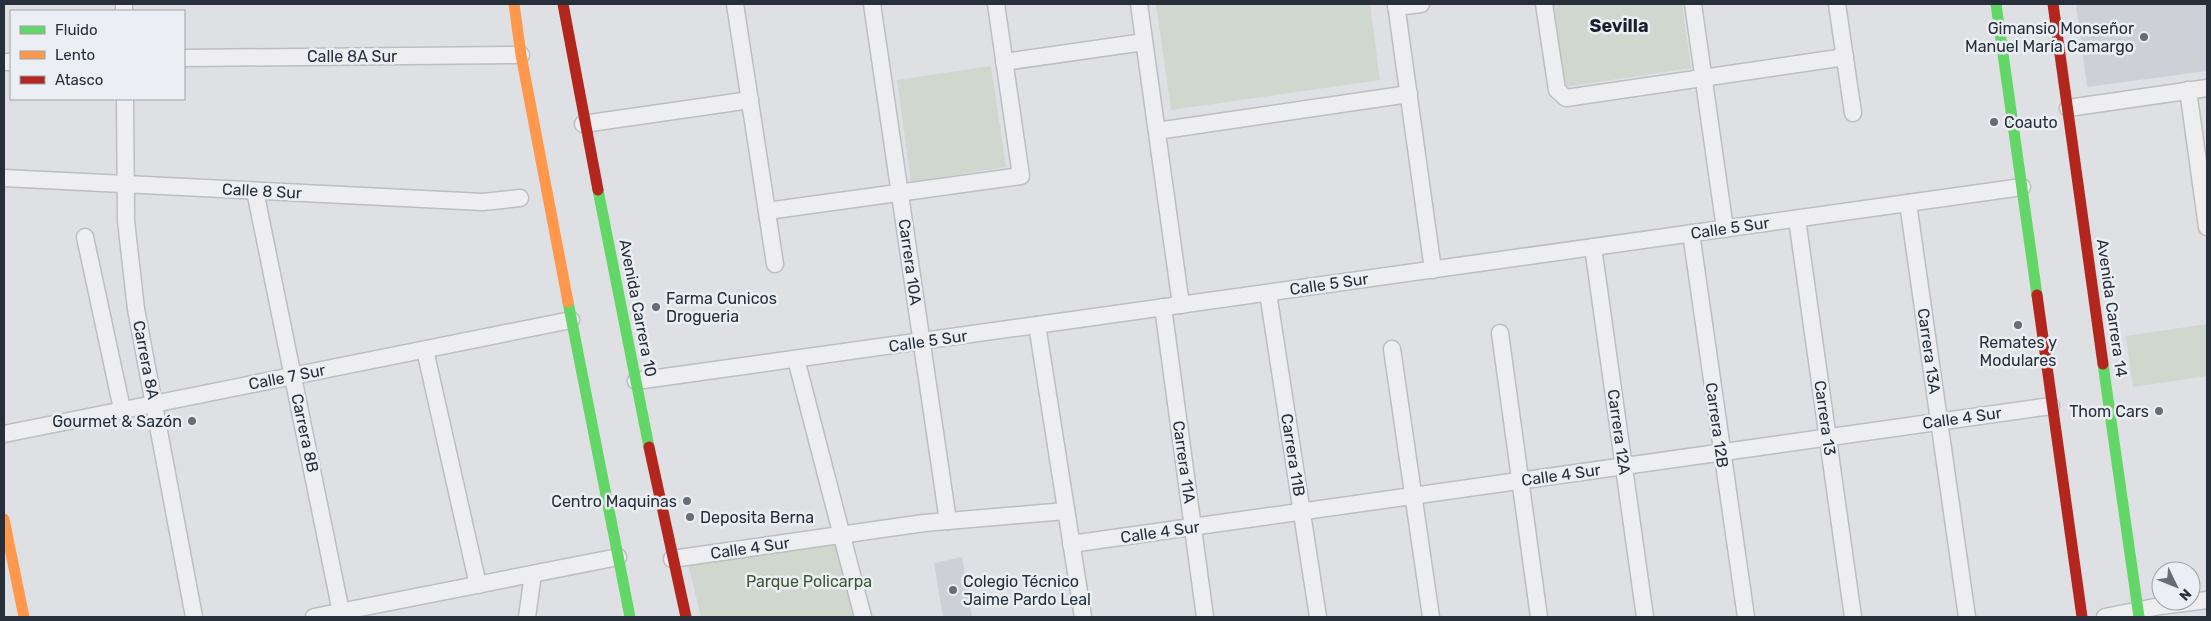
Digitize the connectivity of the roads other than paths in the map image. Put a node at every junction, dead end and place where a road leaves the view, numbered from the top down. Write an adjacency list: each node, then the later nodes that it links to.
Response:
1 (514, 4): 15 (main road)
2 (562, 4): 27 (main road, Avenida Carrera 10)
3 (735, 4): 24 (street)
4 (872, 4): 33 (street, Carrera 10A)
5 (996, 4): 18 (street)
6 (1138, 4): 14 (street)
7 (1421, 4): 13 (street)
8 (1544, 4): 19 (street)
9 (1693, 4): 19 (street)
10 (1837, 4): 16 (street)
11 (1996, 4): 31 (main road)
12 (2052, 4): 25 (main road, Avenida Carrera 14)
13 (1396, 6): 22 (street)
14 (1144, 42): 18 (street); 28 (street)
15 (521, 55): 17 (street, Calle 8A Sur); 48 (main road)
16 (1845, 57): 19 (street); 26 (street)
17 (185, 58)
18 (1004, 62): 33 (street)
19 (1703, 79): 39 (street)
20 (2207, 88): 21 (street)
21 (2188, 90): 25 (street); 38 (street)
22 (1408, 94): 28 (street); 44 (street)
23 (125, 100): 30 (street, Carrera 8A)
24 (750, 100): 27 (street); 36 (street)
25 (2068, 108): 80 (main road, Avenida Carrera 14)
26 (1853, 113)
27 (583, 124): 56 (main road, Avenida Carrera 10)
28 (1157, 131): 46 (street)
29 (4, 178): 30 (street, Calle 8 Sur)
30 (126, 184): 32 (street, Calle 8 Sur); 57 (street, Carrera 8A)
31 (2022, 187): 35 (street, Calle 5 Sur); 58 (main road)
32 (255, 191): 34 (street, Calle 8 Sur); 55 (street, Carrera 8B)
33 (900, 192): 36 (street); 51 (street, Carrera 10A)
34 (520, 198)
35 (1908, 203): 37 (street, Calle 5 Sur); 60 (street, Carrera 13A)
36 (767, 211): 43 (street)
37 (1796, 218): 39 (street, Calle 5 Sur); 62 (street, Carrera 13)
38 (2207, 227)
39 (1725, 229): 40 (street, Calle 5 Sur)
40 (1690, 234): 42 (street, Calle 5 Sur); 63 (street, Carrera 12B)
41 (85, 237): 59 (street)
42 (1593, 247): 44 (street, Calle 5 Sur); 64 (street, Carrera 12A)
43 (775, 264)
44 (1433, 270): 45 (street, Calle 5 Sur)
45 (1268, 293): 46 (street, Calle 5 Sur); 68 (street, Carrera 11B)
46 (1181, 305): 47 (street, Calle 5 Sur)
47 (1163, 307): 49 (street, Calle 5 Sur); 71 (street, Carrera 11A)
48 (571, 320): 53 (street, Calle 7 Sur); 74 (main road)
49 (1037, 325): 51 (street, Calle 5 Sur); 67 (street)
50 (1500, 333): 65 (street)
51 (922, 341): 54 (street, Calle 5 Sur); 70 (street, Carrera 10A)
52 (1392, 349): 66 (street)
53 (425, 350): 55 (street, Calle 7 Sur); 77 (street)
54 (796, 359): 56 (street, Calle 5 Sur); 72 (street)
55 (293, 376): 57 (street, Calle 7 Sur); 79 (street, Carrera 8B)
56 (636, 381): 75 (main road, Avenida Carrera 10)
57 (154, 404): 59 (street, Calle 7 Sur); 82 (street, Carrera 8A)
58 (2051, 406): 60 (street, Calle 4 Sur); 97 (main road)
59 (122, 409): 61 (street, Calle 7 Sur)
60 (1939, 422): 62 (street, Calle 4 Sur); 96 (street, Carrera 13A)
61 (4, 434)
62 (1828, 438): 63 (street, Calle 4 Sur); 95 (street, Carrera 13)
63 (1722, 453): 64 (street, Calle 4 Sur); 94 (street, Carrera 12B)
64 (1624, 466): 65 (street, Calle 4 Sur); 93 (street, Carrera 12A)
65 (1520, 481): 66 (street, Calle 4 Sur); 92 (street)
66 (1413, 496): 68 (street, Calle 4 Sur); 91 (street)
67 (1066, 511): 70 (street, Calle 4 Sur); 73 (street)
68 (1302, 512): 71 (street, Calle 4 Sur); 90 (street, Carrera 11B)
69 (4, 519): 81 (main road)
70 (948, 521): 72 (street, Calle 4 Sur)
71 (1193, 527): 73 (street, Calle 4 Sur); 89 (street, Carrera 11A)
72 (842, 534): 75 (street, Calle 4 Sur); 87 (street)
73 (1072, 544): 88 (street)
74 (618, 557): 76 (street); 85 (main road)
75 (672, 559): 86 (main road, Avenida Carrera 10)
76 (533, 574): 77 (street); 84 (street)
77 (478, 585): 79 (street)
78 (2207, 600): 80 (street)
79 (342, 614): 83 (street)
80 (2138, 614): 98 (street)
81 (24, 617)
82 (194, 617)
83 (314, 617)
84 (527, 617)
85 (630, 617)
86 (686, 617)
87 (863, 617)
88 (1083, 617)
89 (1205, 617)
90 (1318, 617)
91 (1431, 617)
92 (1540, 617)
93 (1645, 617)
94 (1746, 617)
95 (1853, 617)
96 (1967, 617)
97 (2082, 617)
98 (2105, 617)

